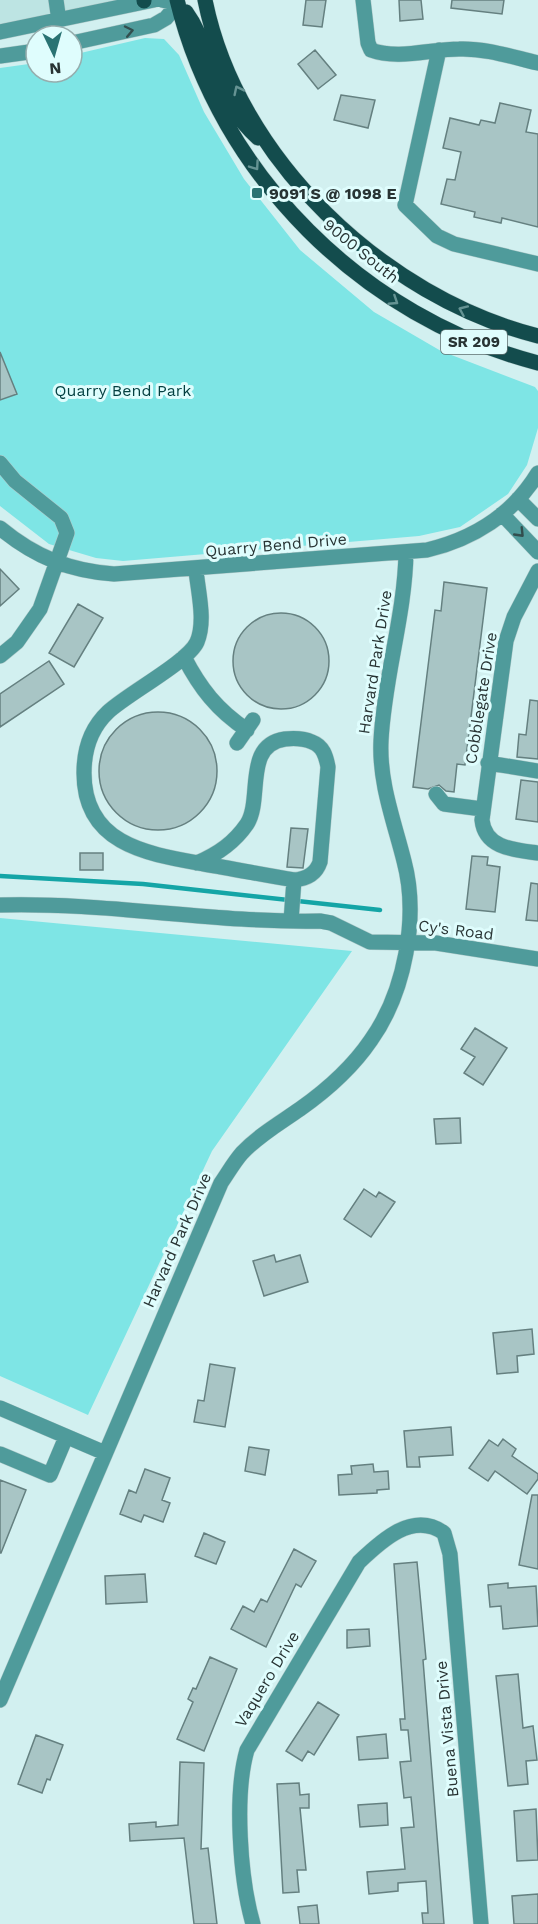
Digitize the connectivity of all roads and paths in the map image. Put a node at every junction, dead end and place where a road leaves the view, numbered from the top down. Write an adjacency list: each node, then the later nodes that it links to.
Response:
1 (56, 0): 7 (street)
2 (147, 0): 7 (street)
3 (162, 0): 6 (street)
4 (205, 0): 14 (main road, 9000 South / SR 209, one-way to 4)
5 (363, 0): 10 (street)
6 (178, 1): 9 (street, one-way to 6); 14 (main road); 17 (main road, 9000 South / SR 209, one-way to 17)
7 (59, 21): 8 (street)
8 (0, 32)
9 (84, 40)
10 (439, 50): 13 (street); 15 (street)
11 (24, 53): 12 (street)
12 (0, 56)
13 (538, 63)
14 (273, 151): 16 (main road, 9000 South / SR 209, one-way to 14)
15 (538, 264)
16 (538, 336)
17 (538, 363)
18 (0, 463): 26 (street)
19 (538, 473): 20 (street, Quarry Bend Drive)
20 (518, 499): 21 (street, Quarry Bend Drive); 22 (street)
21 (502, 514): 24 (street, Quarry Bend Drive); 25 (street, one-way to 25)
22 (538, 519)
23 (0, 528): 26 (street, Quarry Bend Drive)
24 (406, 552): 27 (street, Quarry Bend Drive); 41 (street, Harvard Park Drive)
25 (538, 552)
26 (57, 564): 27 (street, Quarry Bend Drive); 29 (street)
27 (196, 570): 30 (street)
28 (538, 571): 32 (street, Cobblegate Drive)
29 (0, 656)
30 (184, 657): 31 (street); 37 (street)
31 (237, 743)
32 (488, 763): 33 (street); 35 (street, Cobblegate Drive)
33 (538, 771)
34 (436, 794): 35 (street)
35 (482, 809): 36 (street, Cobblegate Drive)
36 (538, 853)
37 (197, 863): 38 (street); 38 (street)
38 (294, 880): 40 (street)
39 (0, 905): 40 (street)
40 (292, 908): 41 (street, Cy's Road)
41 (406, 943): 42 (street, Cy's Road); 46 (street, Harvard Park Drive)
42 (538, 959)
43 (0, 1408): 44 (street)
44 (66, 1437): 45 (street); 46 (street)
45 (0, 1454)
46 (105, 1454): 48 (street, Harvard Park Drive)
47 (444, 1533): 50 (street, Vaquero Drive); 51 (street, Buena Vista Drive)
48 (6, 1669): 49 (street, Harvard Park Drive)
49 (0, 1700)
50 (254, 1924)
51 (481, 1924)

